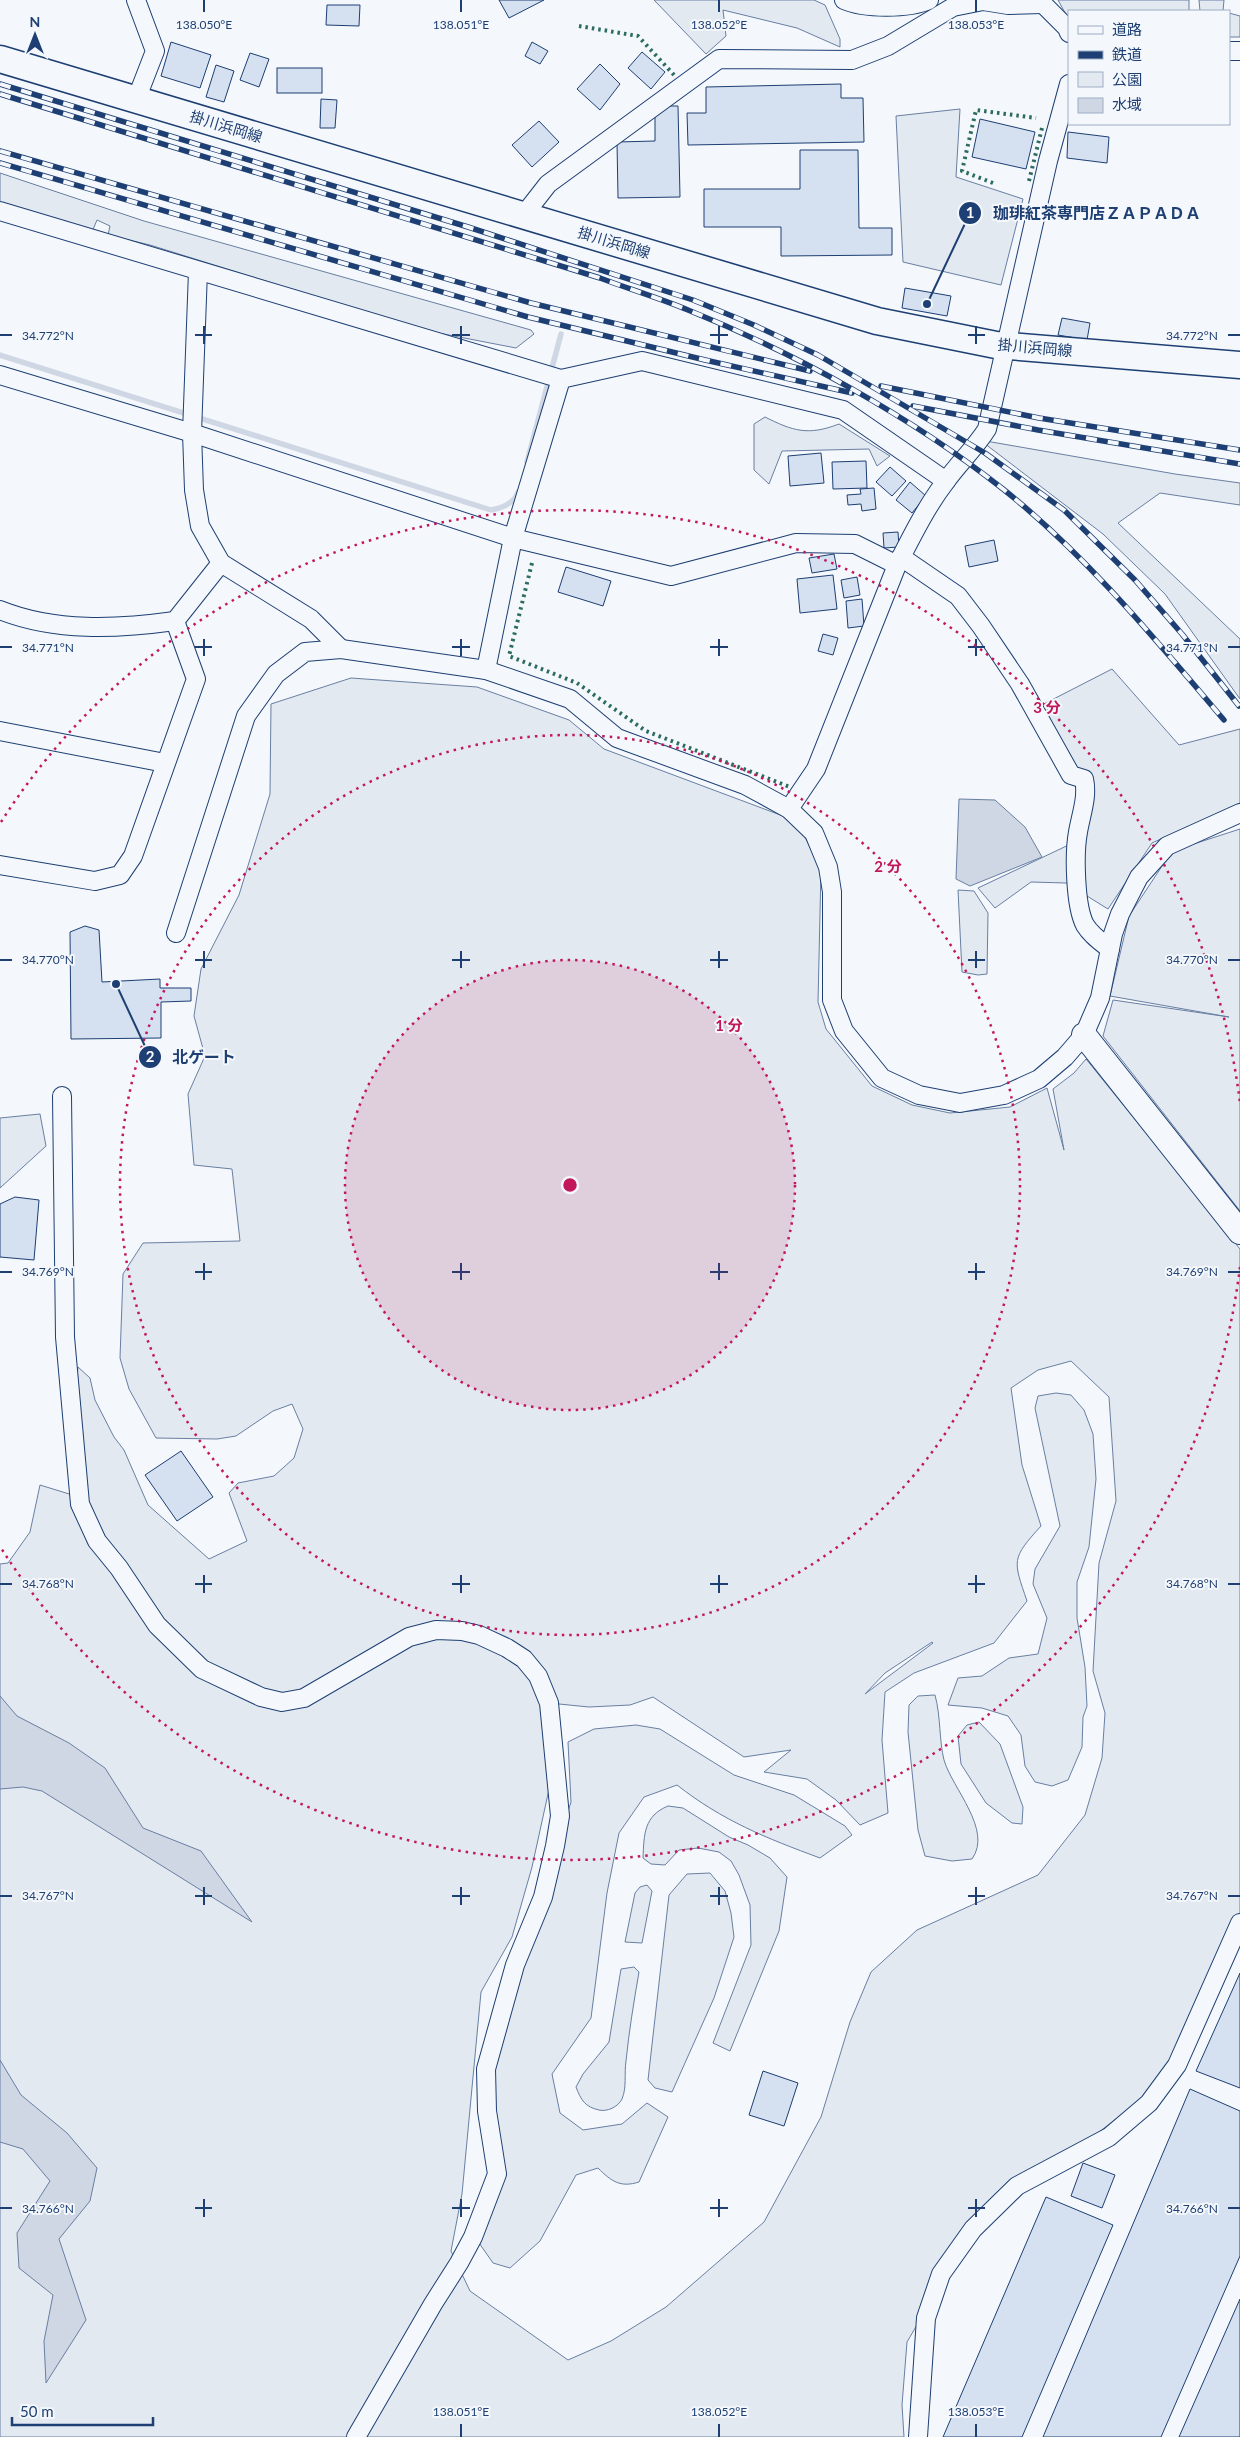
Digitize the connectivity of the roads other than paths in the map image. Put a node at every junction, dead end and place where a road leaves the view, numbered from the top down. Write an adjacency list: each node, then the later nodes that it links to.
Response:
1 (136, 0): 8 (street)
2 (844, 0): 3 (street)
3 (929, 0)
4 (1043, 2): 5 (street); 10 (street)
5 (1068, 30)
6 (0, 59): 8 (main road, 掛川浜岡線)
7 (1068, 88): 12 (street)
8 (136, 100): 10 (main road, 掛川浜岡線)
9 (0, 211): 11 (street)
10 (522, 216): 12 (main road, 掛川浜岡線)
11 (198, 271): 15 (street); 16 (street)
12 (1005, 346): 13 (main road, 掛川浜岡線); 17 (street)
13 (1240, 365)
14 (0, 375): 16 (street)
15 (561, 379): 17 (street); 18 (street)
16 (192, 432): 18 (street); 20 (street)
17 (946, 481): 19 (street)
18 (513, 538): 19 (street); 24 (street)
19 (899, 561): 27 (street); 31 (street)
20 (221, 563): 22 (street); 23 (street)
21 (0, 610): 22 (street)
22 (175, 621): 26 (street)
23 (341, 649): 24 (street); 30 (street)
24 (486, 670): 27 (street)
25 (0, 732): 26 (street)
26 (166, 763): 29 (street)
27 (789, 809): 32 (street)
28 (1240, 812): 31 (street)
29 (0, 865)
30 (176, 933)
31 (1110, 949): 32 (street)
32 (1084, 1035): 34 (street)
33 (62, 1096): 36 (street)
34 (1240, 1232)
35 (1240, 1923): 37 (street)
36 (356, 2437)
37 (918, 2437)

